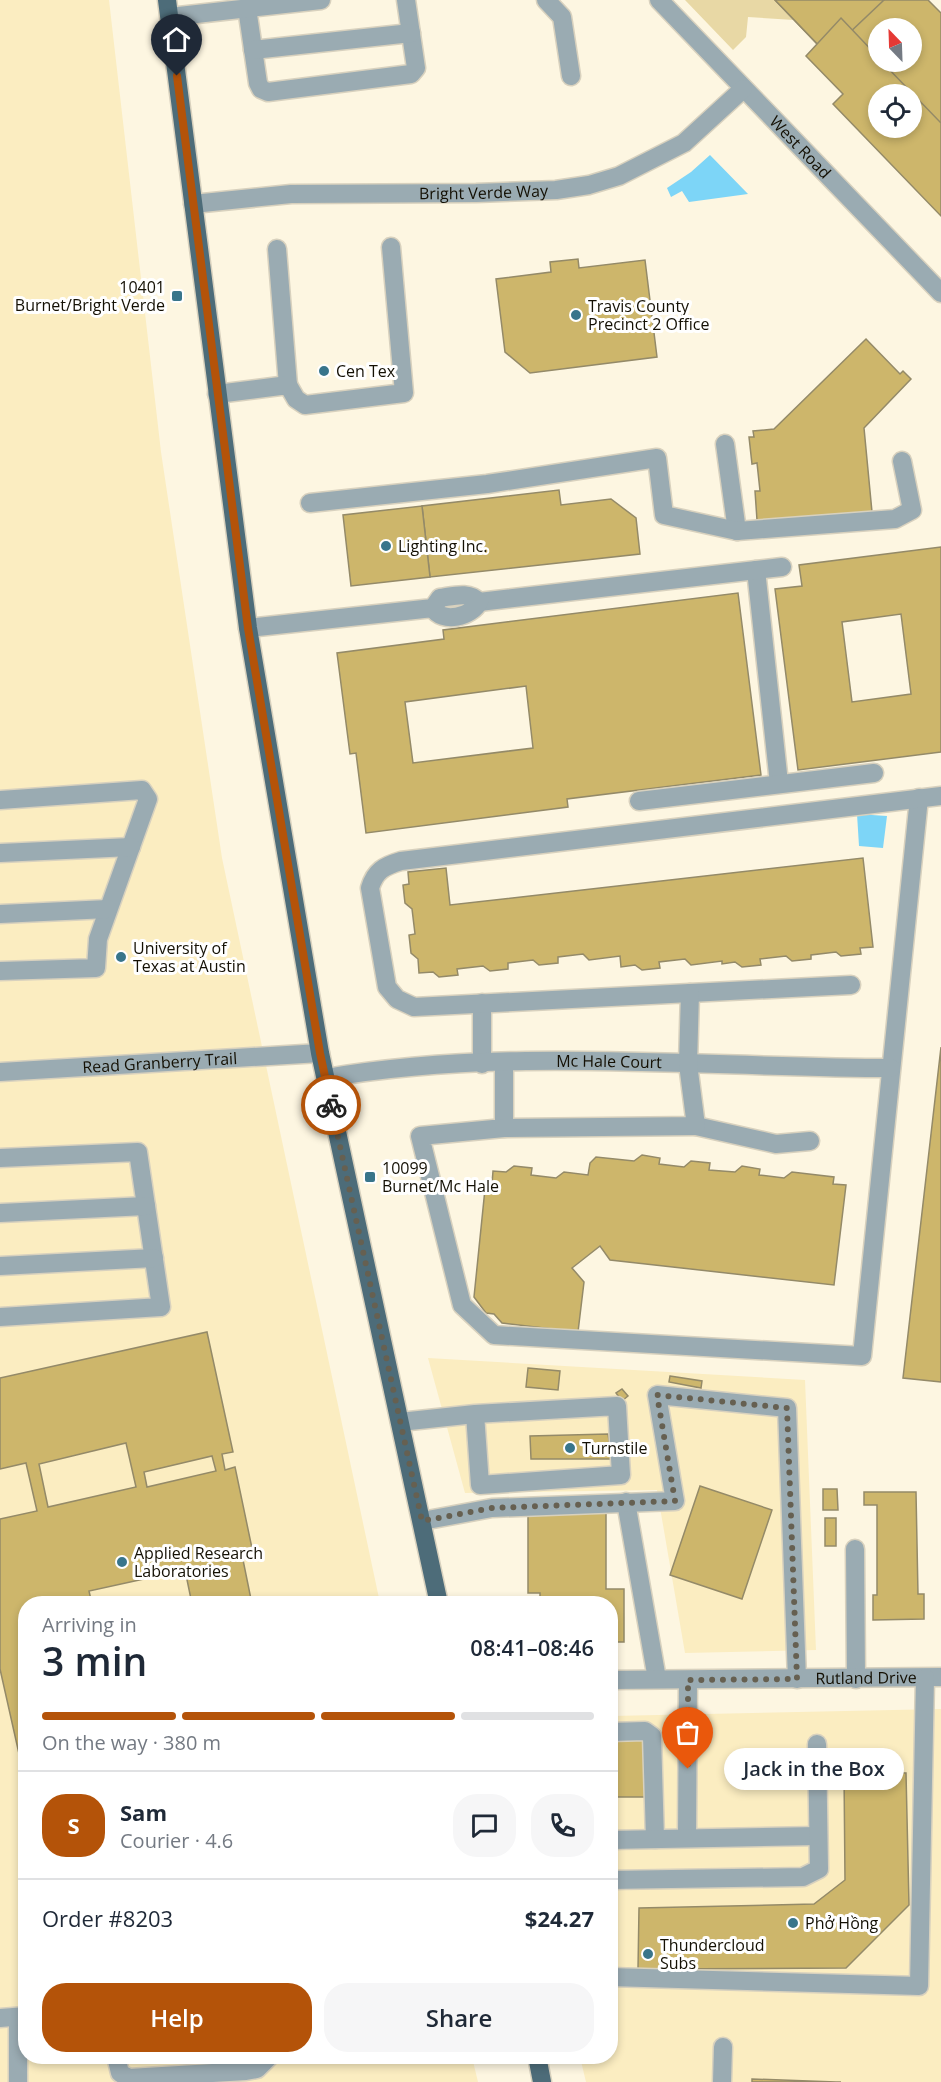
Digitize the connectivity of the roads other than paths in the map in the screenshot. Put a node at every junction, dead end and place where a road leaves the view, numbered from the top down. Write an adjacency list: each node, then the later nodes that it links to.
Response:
1 (321, 0): 5 (street)
2 (406, 0): 7 (street)
3 (546, 0): 9 (street)
4 (659, 0): 10 (street, West Road)
5 (247, 8): 6 (street); 8 (street)
6 (169, 9): 11 (main road)
7 (411, 33): 8 (street); 8 (street)
8 (253, 50)
9 (571, 76)
10 (743, 89): 11 (street, Bright Verde Way); 14 (street, West Road)
11 (193, 204): 16 (main road)
12 (391, 247): 15 (street)
13 (277, 249): 15 (street)
14 (941, 293)
15 (288, 385): 16 (street)
16 (217, 394): 23 (main road)
17 (725, 444): 20 (street)
18 (902, 461): 20 (street)
19 (310, 503): 20 (street)
20 (737, 531)
21 (782, 567): 22 (street)
22 (756, 570): 23 (street); 25 (street)
23 (248, 628): 38 (main road)
24 (874, 773): 25 (street)
25 (779, 783): 29 (street)
26 (941, 796): 27 (street)
27 (919, 798): 37 (street); 42 (street)
28 (0, 801): 30 (street)
29 (639, 801)
30 (131, 847): 31 (street); 32 (street)
31 (0, 853)
32 (108, 909): 33 (street); 34 (street)
33 (0, 914)
34 (0, 971)
35 (851, 986): 36 (street)
36 (690, 993): 37 (street); 41 (street)
37 (482, 1003): 40 (street)
38 (320, 1053): 43 (street, Read Granberry Trail); 44 (main road)
39 (504, 1063): 40 (street, Mc Hale Court); 41 (street, Mc Hale Court); 46 (street)
40 (482, 1064): 44 (street, Mc Hale Court)
41 (688, 1064): 42 (street, Mc Hale Court); 45 (street)
42 (891, 1068): 46 (street)
43 (0, 1072)
44 (326, 1078): 55 (main road)
45 (696, 1126): 46 (street); 47 (street)
46 (504, 1128)
47 (810, 1141)
48 (0, 1158): 49 (street)
49 (146, 1206): 50 (street); 51 (street)
50 (0, 1213)
51 (154, 1258): 52 (street); 53 (street)
52 (0, 1266)
53 (0, 1317)
54 (475, 1414): 54 (street); 55 (street)
55 (400, 1422): 57 (main road)
56 (626, 1502): 57 (street); 61 (street); 62 (street)
57 (422, 1521): 59 (main road)
58 (855, 1549): 63 (street)
59 (438, 1596)
60 (933, 1678): 63 (street, Rutland Drive); 73 (street)
61 (657, 1679): 64 (street, Rutland Drive); 65 (street, Rutland Drive)
62 (797, 1679): 63 (street, Rutland Drive); 65 (street, Rutland Drive)
63 (856, 1679)
64 (618, 1680)
65 (688, 1680): 69 (street)
66 (618, 1732): 70 (street)
67 (817, 1744): 68 (street)
68 (818, 1836): 69 (street); 72 (street)
69 (687, 1838): 70 (street)
70 (655, 1839): 71 (street)
71 (618, 1840)
72 (618, 1880)
73 (618, 1977)
74 (14, 2017): 79 (street)
75 (723, 2046): 81 (street)
76 (262, 2064): 78 (street)
77 (539, 2064): 80 (main road)
78 (119, 2071)
79 (18, 2082)
80 (542, 2082)
81 (722, 2082)

